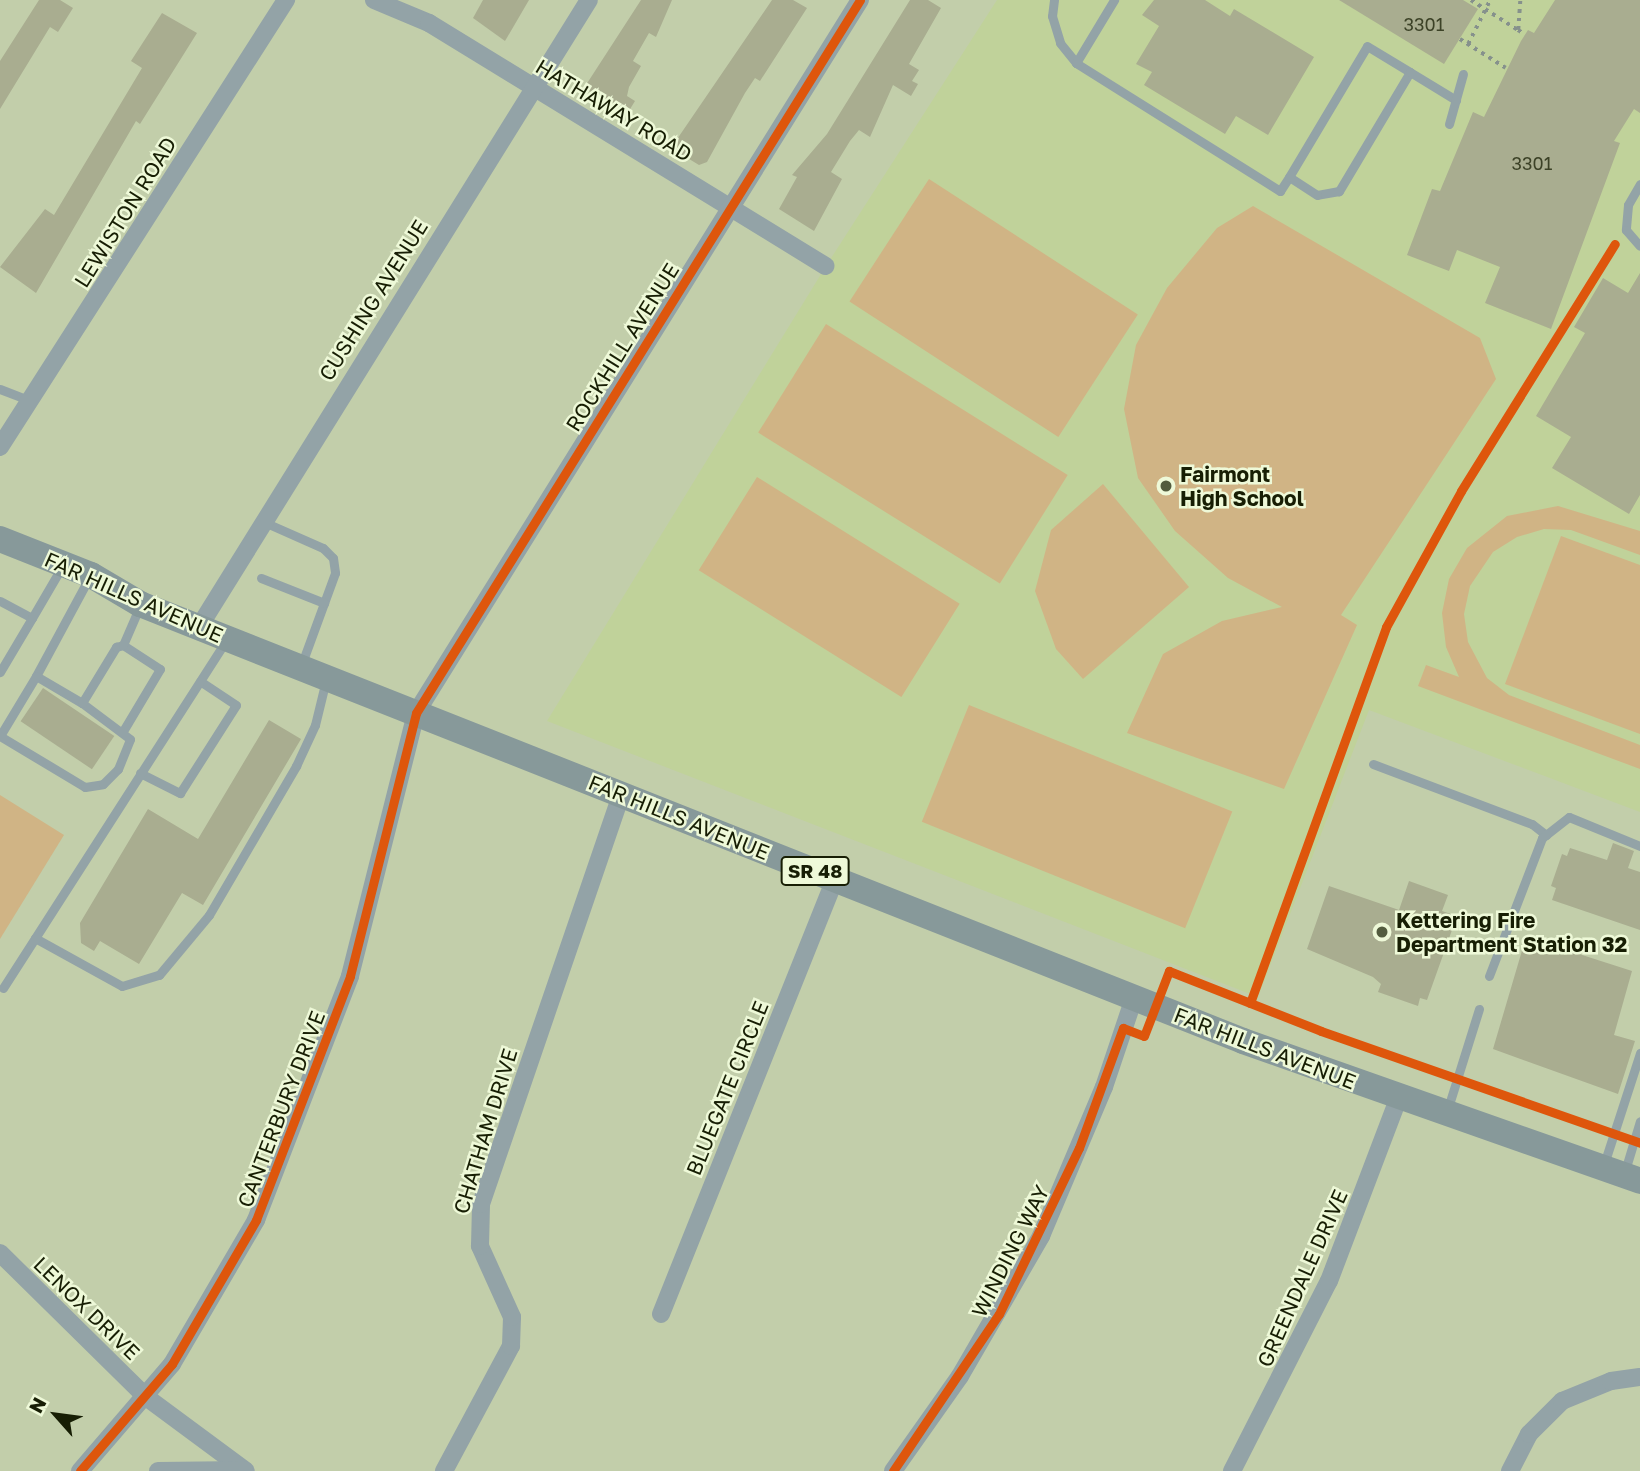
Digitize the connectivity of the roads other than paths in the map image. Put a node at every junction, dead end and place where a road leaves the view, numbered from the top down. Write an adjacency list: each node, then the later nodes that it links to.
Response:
1 (286, 0): 19 (street, LEWISTON ROAD)
2 (374, 0): 10 (street, HATHAWAY ROAD)
3 (589, 0): 10 (street, CUSHING AVENUE)
4 (860, 0): 15 (street, ROCKHILL AVENUE)
5 (1054, 0): 7 (lane)
6 (1114, 0): 7 (lane)
7 (1076, 63): 13 (lane)
8 (1410, 72): 11 (lane); 13 (lane); 13 (lane)
9 (1463, 74): 11 (lane)
10 (534, 88): 15 (street, HATHAWAY ROAD); 21 (street, CUSHING AVENUE)
11 (1456, 100): 12 (lane)
12 (1449, 124)
13 (1289, 177)
14 (1640, 184): 16 (lane)
15 (730, 208): 17 (street, HATHAWAY ROAD); 39 (street, ROCKHILL AVENUE)
16 (1640, 246)
17 (826, 266)
18 (0, 389): 19 (lane)
19 (31, 401): 20 (street, LEWISTON ROAD)
20 (0, 447)
21 (262, 521): 27 (lane); 30 (street, CUSHING AVENUE)
22 (0, 539): 23 (main road, FAR HILLS AVENUE / SR 48)
23 (63, 564): 24 (main road, FAR HILLS AVENUE / SR 48); 29 (lane)
24 (91, 575): 28 (main road, FAR HILLS AVENUE / SR 48); 35 (lane)
25 (261, 578): 27 (lane)
26 (0, 601): 29 (lane)
27 (324, 603): 33 (lane)
28 (140, 604): 30 (main road, FAR HILLS AVENUE / SR 48); 32 (lane)
29 (32, 618): 34 (lane)
30 (199, 627): 31 (main road, FAR HILLS AVENUE / SR 48)
31 (227, 638): 33 (main road, FAR HILLS AVENUE / SR 48); 37 (lane)
32 (123, 645): 38 (lane); 40 (lane)
33 (300, 668): 36 (main road, FAR HILLS AVENUE / SR 48)
34 (0, 672)
35 (36, 676): 38 (lane); 41 (lane)
36 (327, 678): 39 (main road, FAR HILLS AVENUE / SR 48); 48 (lane)
37 (200, 681): 43 (lane); 43 (lane)
38 (82, 703): 40 (lane)
39 (416, 713): 44 (main road, FAR HILLS AVENUE / SR 48); 61 (street, CANTERBURY DRIVE)
40 (123, 731): 41 (lane)
41 (0, 736)
42 (1373, 764): 45 (lane)
43 (141, 773): 48 (lane)
44 (621, 795): 47 (main road, FAR HILLS AVENUE / SR 48); 65 (street, CHATHAM DRIVE)
45 (1546, 835): 46 (lane); 49 (lane)
46 (1640, 846)
47 (835, 879): 51 (main road, FAR HILLS AVENUE / SR 48); 59 (street, BLUEGATE CIRCLE)
48 (35, 938): 50 (lane)
49 (1489, 976)
50 (3, 988)
51 (1134, 998): 54 (main road, FAR HILLS AVENUE / SR 48); 66 (street, WINDING WAY)
52 (1479, 1009): 55 (lane)
53 (1640, 1053): 57 (lane)
54 (1399, 1097): 55 (main road, FAR HILLS AVENUE / SR 48); 67 (street, GREENDALE DRIVE)
55 (1446, 1114): 57 (main road, FAR HILLS AVENUE / SR 48)
56 (1640, 1121): 57 (lane)
57 (1622, 1175)
58 (0, 1253): 61 (street, LENOX DRIVE)
59 (661, 1314)
60 (1640, 1377): 68 (street)
61 (146, 1397): 62 (street, CANTERBURY DRIVE); 64 (street, LENOX DRIVE)
62 (80, 1471)
63 (158, 1471): 64 (street, LENOX DRIVE)
64 (245, 1471)
65 (444, 1471)
66 (893, 1471)
67 (1232, 1471)
68 (1510, 1471)

